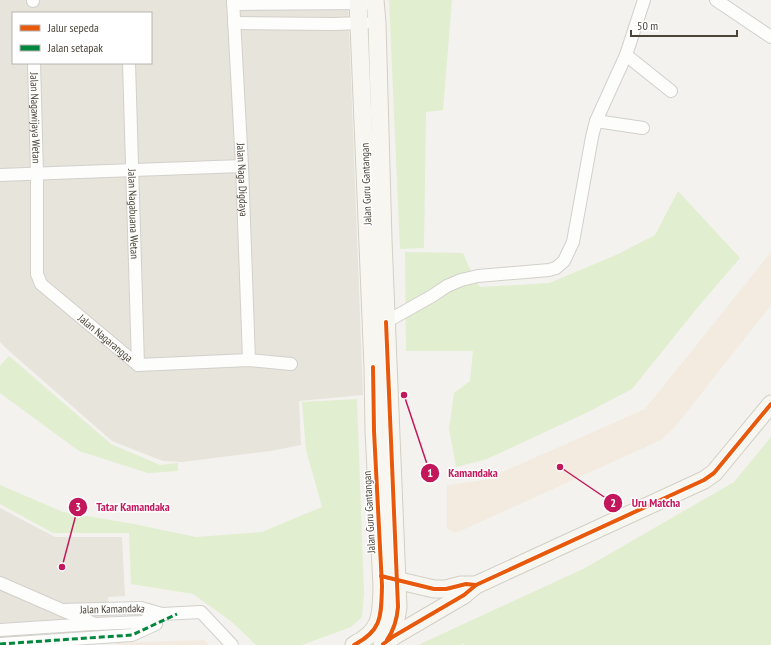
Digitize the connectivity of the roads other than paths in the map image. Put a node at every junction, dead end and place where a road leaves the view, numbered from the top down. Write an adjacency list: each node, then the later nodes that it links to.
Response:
1 (644, 0): 10 (street)
2 (716, 0): 9 (street)
3 (358, 1): 4 (street); 5 (street); 8 (street, Jalan Guru Gantangan)
4 (233, 2): 6 (street, Jalan Naga Digdaya)
5 (375, 2): 7 (street, Jalan Guru Gantangan)
6 (234, 23): 8 (street); 16 (street, Jalan Naga Digdaya)
7 (377, 23): 8 (street); 20 (street, Jalan Guru Gantangan)
8 (360, 24): 25 (street, Jalan Guru Gantangan)
9 (771, 37)
10 (626, 55): 13 (street); 14 (street)
11 (34, 64): 18 (street, Jalan Nagawijaya Wetan)
12 (129, 64): 17 (street, Jalan Nagabuana Wetan)
13 (672, 91)
14 (596, 121): 15 (street); 20 (street)
15 (643, 128)
16 (242, 166): 17 (street); 21 (street, Jalan Naga Digdaya)
17 (132, 170): 18 (street); 23 (street, Jalan Nagabuana Wetan)
18 (37, 173): 19 (street); 23 (street, Jalan Nagarangga)
19 (0, 175)
20 (386, 322): 25 (street, Jalan Guru Gantangan)
21 (249, 360): 22 (street, Jalan Nagarangga); 23 (street, Jalan Nagarangga)
22 (291, 364)
23 (138, 365)
24 (771, 404): 27 (street)
25 (389, 578): 27 (street); 34 (street, Jalan Guru Gantangan); 36 (street, Jalan Guru Gantangan)
26 (0, 583): 28 (street, Jalan Kamandaka)
27 (476, 585): 34 (street)
28 (62, 610): 29 (street, Jalan Kamandaka); 31 (street, Jalan Kamandaka)
29 (162, 614): 30 (street, Jalan Kamandaka); 31 (street, Jalan Kamandaka)
30 (177, 614): 33 (street); 35 (street, Jalan Kamandaka)
31 (95, 624): 32 (street)
32 (0, 630)
33 (0, 644)
34 (383, 644)
35 (232, 645)
36 (354, 645)

